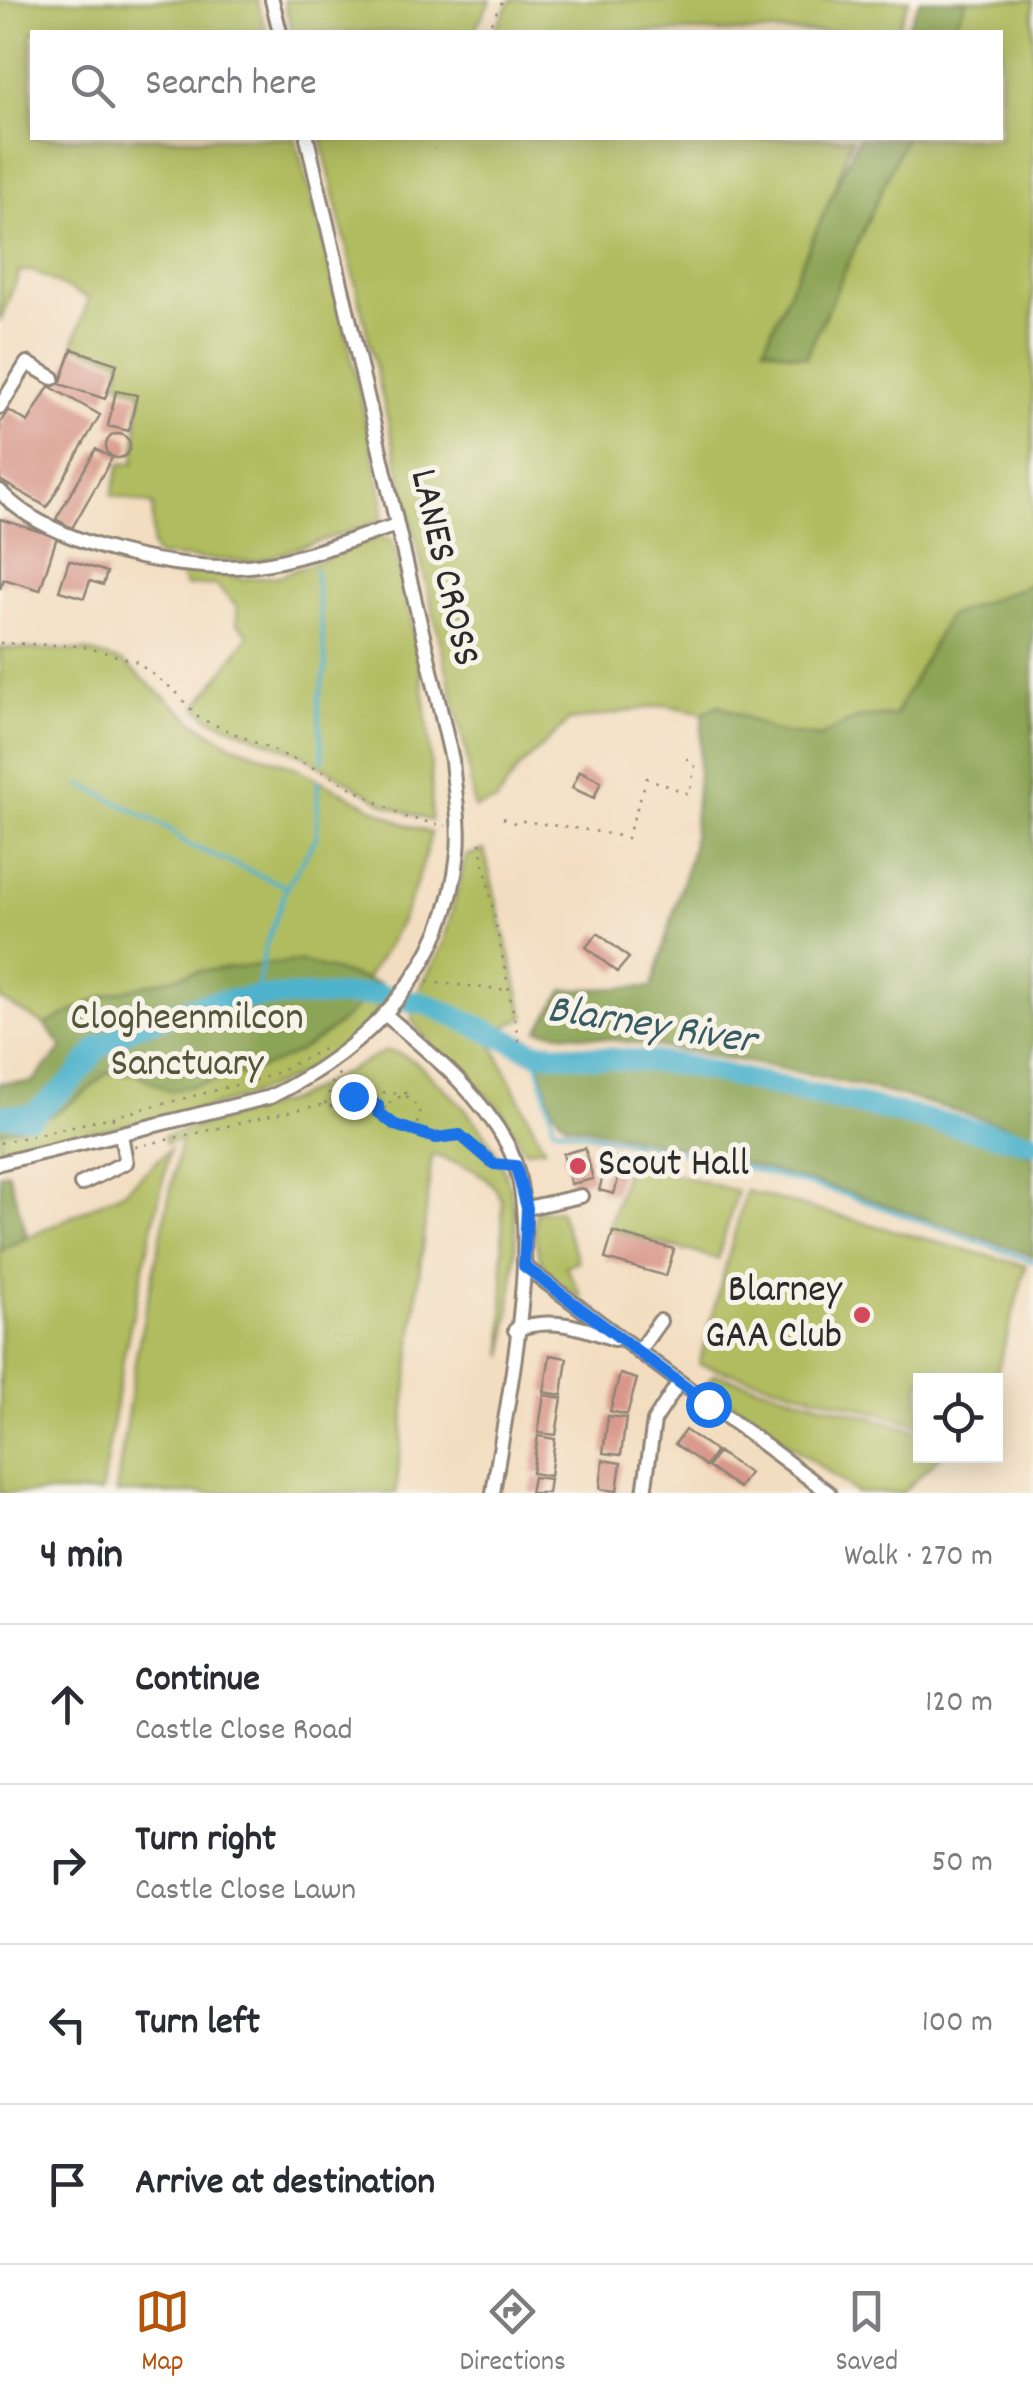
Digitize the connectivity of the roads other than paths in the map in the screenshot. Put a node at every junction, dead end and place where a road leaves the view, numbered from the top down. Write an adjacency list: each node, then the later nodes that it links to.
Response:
1 (272, 0): 2 (street)
2 (280, 30)
3 (307, 140): 7 (street, LANES CROSS)
4 (52, 378): 5 (street)
5 (0, 407)
6 (0, 491): 7 (street)
7 (397, 525): 8 (street, LANES CROSS)
8 (391, 1010): 9 (street, LANES CROSS); 10 (street)
9 (368, 1034): 10 (street); 11 (street, LANES CROSS)
10 (408, 1035): 15 (street)
11 (120, 1134): 12 (street, LANES CROSS); 13 (street)
12 (0, 1163)
13 (81, 1184)
14 (581, 1196): 15 (street)
15 (527, 1208): 16 (street)
16 (524, 1266): 18 (street); 19 (street)
17 (660, 1321): 19 (street)
18 (515, 1330): 19 (street); 21 (street)
19 (633, 1347): 20 (street)
20 (679, 1382): 22 (street); 23 (street)
21 (493, 1493)
22 (644, 1493)
23 (828, 1493)

